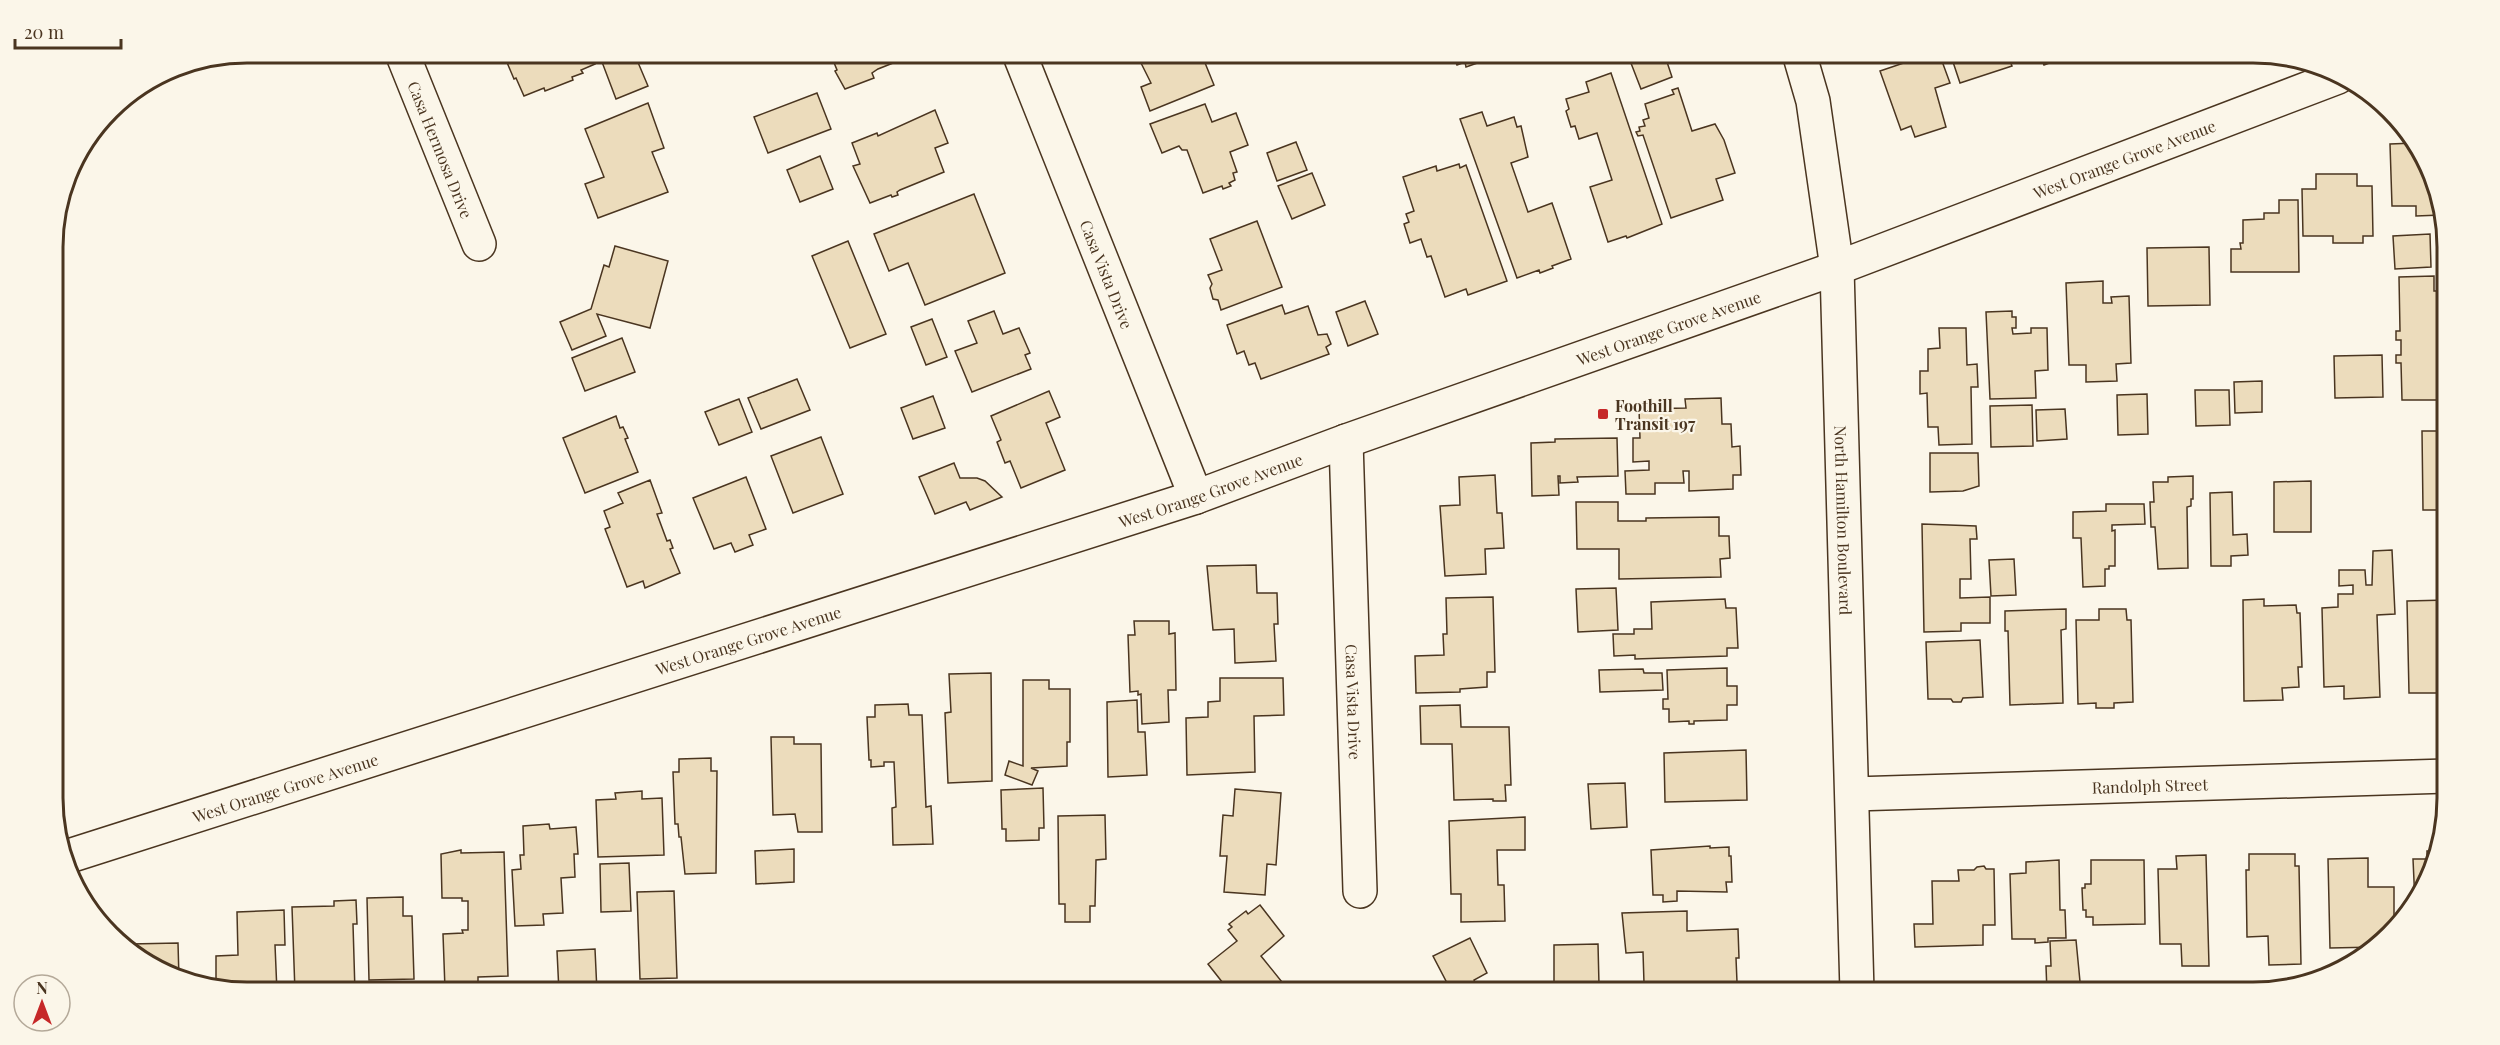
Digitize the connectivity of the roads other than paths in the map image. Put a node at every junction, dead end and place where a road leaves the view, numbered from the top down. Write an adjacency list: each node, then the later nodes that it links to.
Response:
1 (406, 63): 5 (street, Casa Hermosa Drive)
2 (1023, 63): 8 (street, Casa Vista Drive)
3 (1802, 63): 6 (street, North Hamilton Boulevard)
4 (2330, 80): 6 (street, West Orange Grove Avenue)
5 (479, 244)
6 (1837, 268): 7 (street, West Orange Grove Avenue); 10 (street, North Hamilton Boulevard)
7 (1346, 441): 8 (street, West Orange Grove Avenue); 12 (street, Casa Vista Drive)
8 (1196, 497): 11 (street, West Orange Grove Avenue)
9 (2437, 776): 10 (street, Randolph Street)
10 (1853, 794): 13 (street, North Hamilton Boulevard)
11 (72, 855)
12 (1360, 891)
13 (1857, 982)

